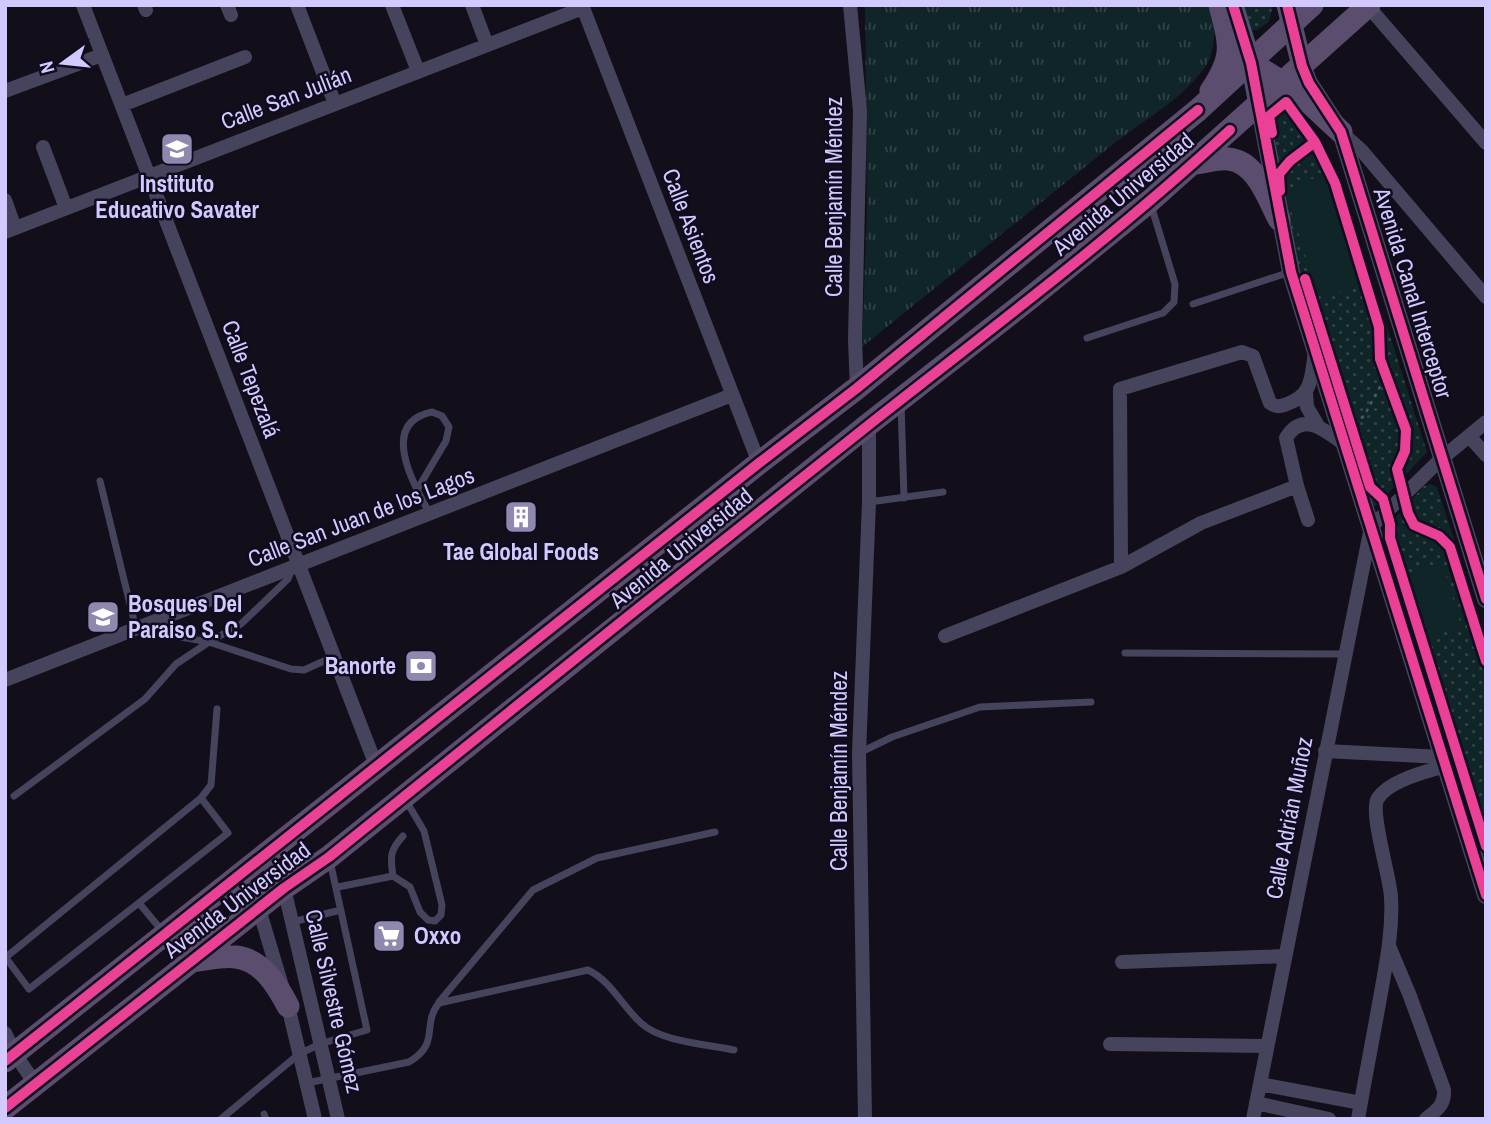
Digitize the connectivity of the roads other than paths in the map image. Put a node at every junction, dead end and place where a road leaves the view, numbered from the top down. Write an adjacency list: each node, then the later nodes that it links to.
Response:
1 (83, 5): 13 (street, Calle Tepezalá)
2 (297, 5): 20 (street)
3 (392, 5): 17 (street)
4 (472, 5): 12 (street)
5 (850, 5): 39 (street, Calle Benjamín Méndez)
6 (1220, 5): 23 (main road)
7 (1233, 5): 15 (main road)
8 (1312, 5): 11 (main road, Avenida Universidad)
9 (582, 6): 12 (street, Calle San Julián); 41 (street, Calle Asientos)
10 (1368, 6): 16 (main road, Avenida Universidad); 25 (street)
11 (1289, 15): 15 (main road, Avenida Universidad); 16 (main road, Avenida Canal Interceptor)
12 (487, 44): 17 (street, Calle San Julián)
13 (102, 55): 19 (street); 22 (street, Calle Tepezalá)
14 (245, 57): 22 (street)
15 (1251, 63): 18 (main road); 21 (main road); 23 (main road, Avenida Universidad)
16 (1302, 66): 18 (main road, Avenida Universidad); 24 (street, Avenida Canal Interceptor)
17 (418, 71): 20 (street, Calle San Julián)
18 (1284, 82): 21 (main road, Avenida Universidad); 24 (main road)
19 (5, 92)
20 (335, 104): 28 (street, Calle San Julián)
21 (1259, 104): 27 (main road, Avenida Universidad); 32 (street)
22 (122, 105): 28 (street, Calle Tepezalá)
23 (1198, 110): 39 (main road, Avenida Universidad)
24 (1340, 132): 35 (street); 49 (street, Avenida Canal Interceptor)
25 (1486, 143)
26 (43, 147): 31 (street)
27 (1195, 163): 30 (main road, Avenida Universidad); 32 (main road)
28 (149, 176): 31 (street, Calle San Julián); 61 (street, Calle Tepezalá)
29 (5, 200): 33 (street)
30 (1150, 201): 37 (lane); 42 (main road, Avenida Universidad)
31 (66, 208): 33 (street, Calle San Julián)
32 (1279, 219): 34 (street)
33 (10, 230)
34 (1291, 272): 36 (lane); 38 (street)
35 (1486, 297)
36 (1193, 304)
37 (1087, 338)
38 (1315, 351): 40 (street); 46 (street)
39 (857, 388): 50 (main road, Avenida Universidad)
40 (1306, 393): 45 (street); 60 (street)
41 (732, 395): 50 (street, Calle Asientos); 57 (street, Calle San Juan de los Lagos)
42 (901, 400): 44 (main road, Avenida Universidad); 55 (lane)
43 (1486, 422): 47 (street)
44 (869, 424): 56 (street, Calle Benjamín Méndez); 78 (main road, Avenida Universidad)
45 (1317, 425): 46 (street); 52 (street)
46 (1350, 435): 59 (street)
47 (1469, 436): 48 (street); 49 (street)
48 (1486, 456)
49 (1441, 459): 59 (street); 62 (street, Avenida Canal Interceptor)
50 (759, 463): 76 (main road, Avenida Universidad)
51 (100, 481): 64 (lane)
52 (1297, 486): 58 (street); 60 (street)
53 (417, 490): 53 (lane); 57 (lane)
54 (943, 492): 55 (lane)
55 (904, 498): 56 (lane)
56 (869, 502): 74 (street, Calle Benjamín Méndez)
57 (430, 515): 61 (street, Calle San Juan de los Lagos)
58 (1308, 520)
59 (1371, 527): 68 (street, Calle Adrián Muñoz); 75 (street)
60 (1121, 567): 65 (street)
61 (295, 568): 63 (street, Calle San Juan de los Lagos); 66 (lane); 69 (street, Calle Tepezalá)
62 (1486, 599)
63 (159, 620): 64 (street, Calle San Juan de los Lagos); 66 (lane)
64 (136, 629): 70 (street, Calle San Juan de los Lagos)
65 (944, 636)
66 (209, 642): 69 (lane); 77 (lane)
67 (1125, 653): 68 (lane)
68 (1348, 654): 73 (street, Calle Adrián Muñoz)
69 (333, 657): 76 (street, Calle Tepezalá)
70 (5, 680)
71 (1091, 702): 74 (lane)
72 (217, 709): 79 (lane)
73 (1325, 751): 75 (street); 95 (street, Calle Adrián Muñoz)
74 (859, 753): 118 (street, Calle Benjamín Méndez)
75 (1444, 762): 88 (street); 94 (street)
76 (377, 768): 83 (main road, Avenida Universidad)
77 (15, 796)
78 (403, 796): 82 (main road, Avenida Universidad); 85 (lane)
79 (201, 798): 89 (lane); 96 (lane)
80 (715, 832): 99 (lane)
81 (403, 836): 85 (lane)
82 (329, 856): 86 (lane); 87 (main road, Avenida Universidad)
83 (263, 858): 84 (main road, Avenida Universidad); 87 (street, Calle Silvestre Gómez)
84 (240, 876): 90 (street, Calle Silvestre Gómez); 93 (main road, Avenida Universidad)
85 (393, 876): 86 (lane)
86 (338, 887): 91 (lane)
87 (285, 888): 90 (main road, Avenida Universidad); 92 (street, Calle Silvestre Gómez)
88 (1486, 895)
89 (139, 903): 93 (lane); 96 (lane)
90 (258, 909): 97 (main road, Avenida Universidad); 100 (street, Calle Silvestre Gómez)
91 (341, 910): 92 (lane); 102 (lane)
92 (292, 922): 102 (street, Calle Silvestre Gómez)
93 (165, 935): 107 (main road, Avenida Universidad)
94 (1389, 946): 113 (street); 122 (street)
95 (1285, 956): 98 (street); 104 (street, Calle Adrián Muñoz)
96 (6, 958)
97 (190, 961): 100 (main road); 111 (main road, Avenida Universidad)
98 (1122, 962)
99 (439, 1003): 105 (lane); 108 (lane)
100 (288, 1006): 106 (street, Calle Silvestre Gómez)
101 (5, 1033): 107 (street)
102 (320, 1044): 106 (lane); 108 (street, Calle Silvestre Gómez)
103 (1110, 1044): 104 (street)
104 (1267, 1046): 110 (street, Calle Adrián Muñoz)
105 (734, 1050)
106 (299, 1054): 109 (street, Calle Silvestre Gómez); 115 (lane)
107 (10, 1058): 111 (street)
108 (328, 1079): 109 (lane); 117 (street, Calle Silvestre Gómez)
109 (307, 1083): 116 (street, Calle Silvestre Gómez)
110 (1259, 1084): 112 (street, Calle Adrián Muñoz); 113 (street)
111 (36, 1085): 114 (main road, Avenida Universidad)
112 (1256, 1103): 119 (street, Calle Adrián Muñoz); 120 (street)
113 (1361, 1103): 121 (street)
114 (5, 1108)
115 (221, 1119)
116 (316, 1119)
117 (338, 1119)
118 (865, 1119)
119 (1253, 1119)
120 (1329, 1119)
121 (1358, 1119)
122 (1426, 1119)

